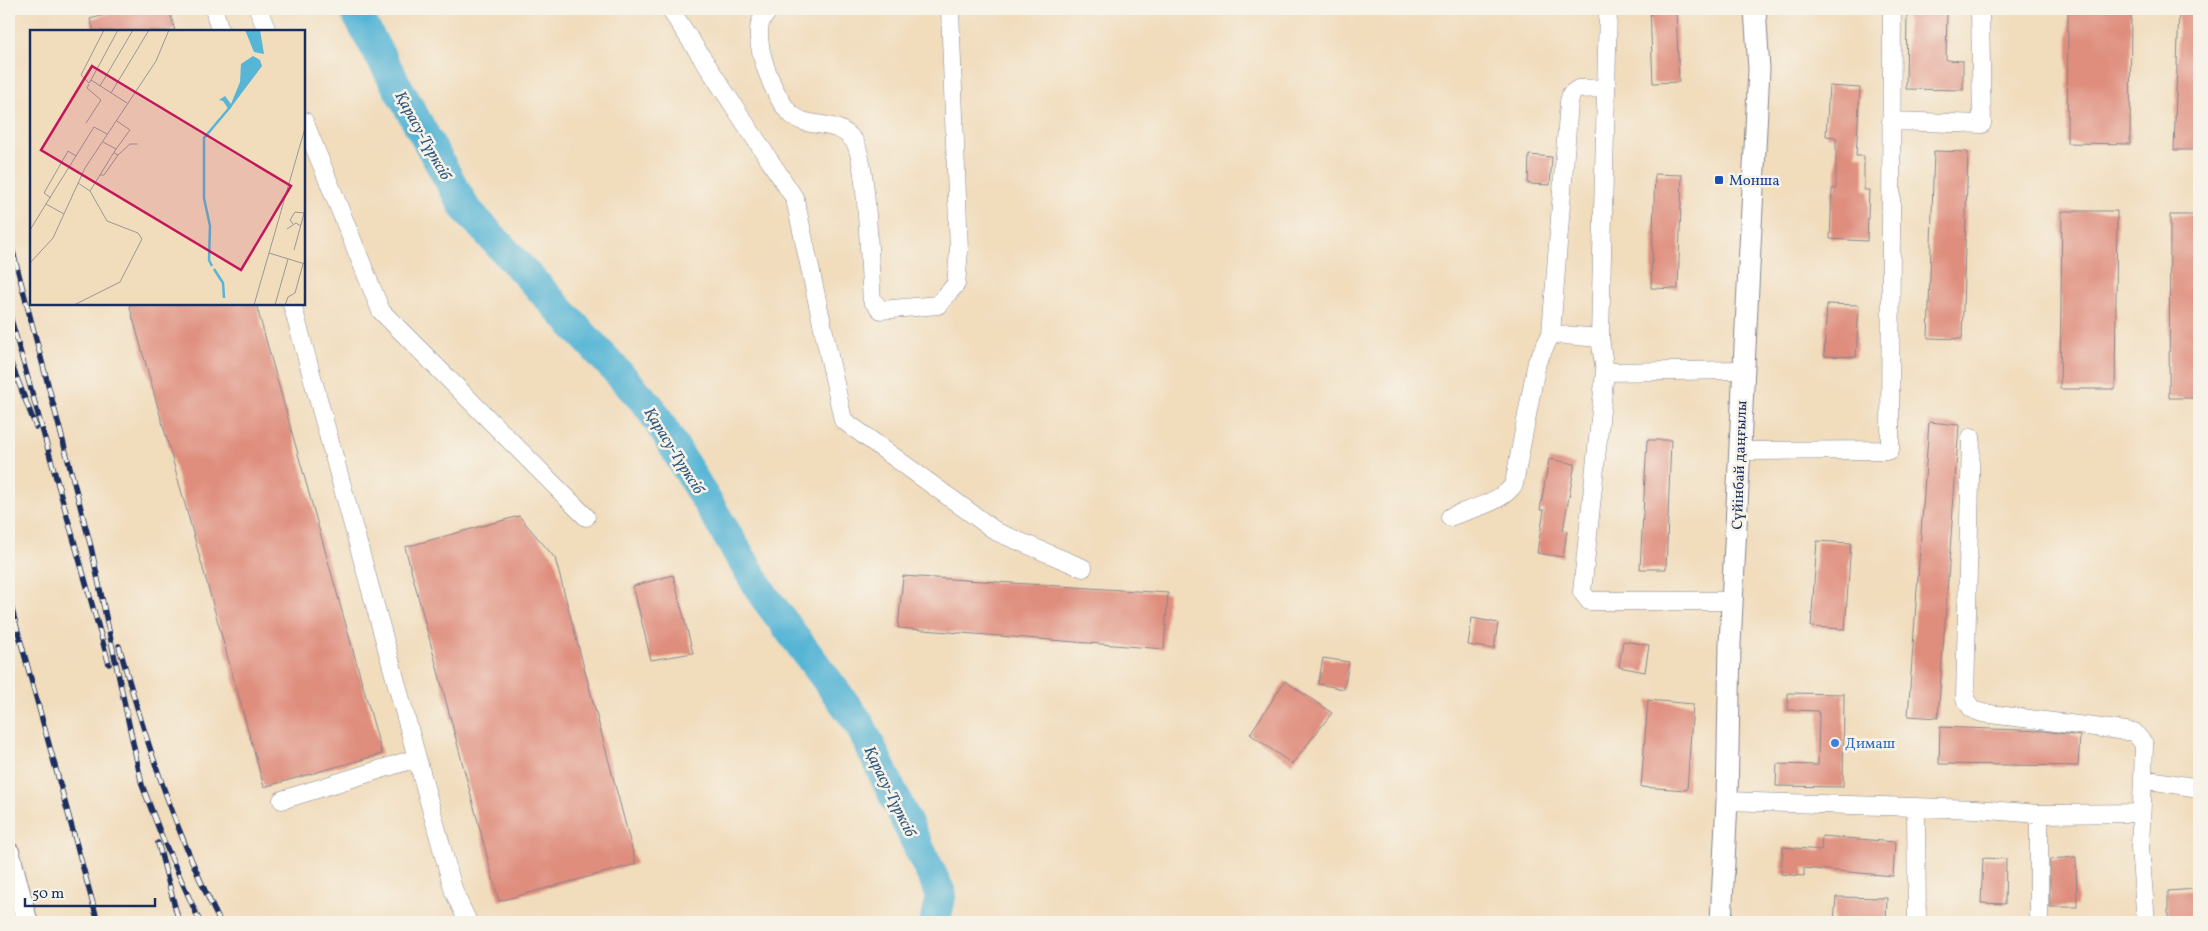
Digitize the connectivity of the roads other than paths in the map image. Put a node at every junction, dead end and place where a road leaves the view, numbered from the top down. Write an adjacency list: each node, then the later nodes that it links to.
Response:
1 (214, 9): 10 (street)
2 (258, 9): 11 (street)
3 (670, 9): 24 (street)
4 (770, 9): 5 (street)
5 (950, 9)
6 (1608, 9): 12 (street)
7 (1755, 9): 18 (main road, Сүйінбай даңғылы)
8 (1892, 9): 13 (street)
9 (1980, 9): 13 (street)
10 (220, 30)
11 (267, 30)
12 (1606, 88): 16 (street); 17 (street)
13 (1891, 122): 21 (street)
14 (305, 123): 23 (street)
15 (292, 305): 26 (street)
16 (1551, 334): 17 (street); 22 (street)
17 (1600, 338): 19 (street)
18 (1742, 370): 19 (street); 21 (main road, Сүйінбай даңғылы)
19 (1605, 372): 25 (street)
20 (1971, 437): 27 (street)
21 (1740, 451): 25 (main road, Сүйінбай даңғылы)
22 (1450, 517)
23 (586, 518)
24 (1082, 568)
25 (1732, 601): 30 (main road, Сүйінбай даңғылы)
26 (417, 758): 29 (street); 36 (street)
27 (2143, 779): 28 (street); 32 (street)
28 (2199, 788)
29 (282, 800)
30 (1728, 801): 31 (street); 37 (main road, Сүйінбай даңғылы)
31 (1916, 807): 33 (street); 38 (street)
32 (2140, 813): 33 (street); 40 (street)
33 (2039, 814): 39 (street)
34 (9, 853): 35 (main road)
35 (27, 922)
36 (468, 922)
37 (1721, 922)
38 (1917, 922)
39 (2039, 922)
40 (2146, 922)

